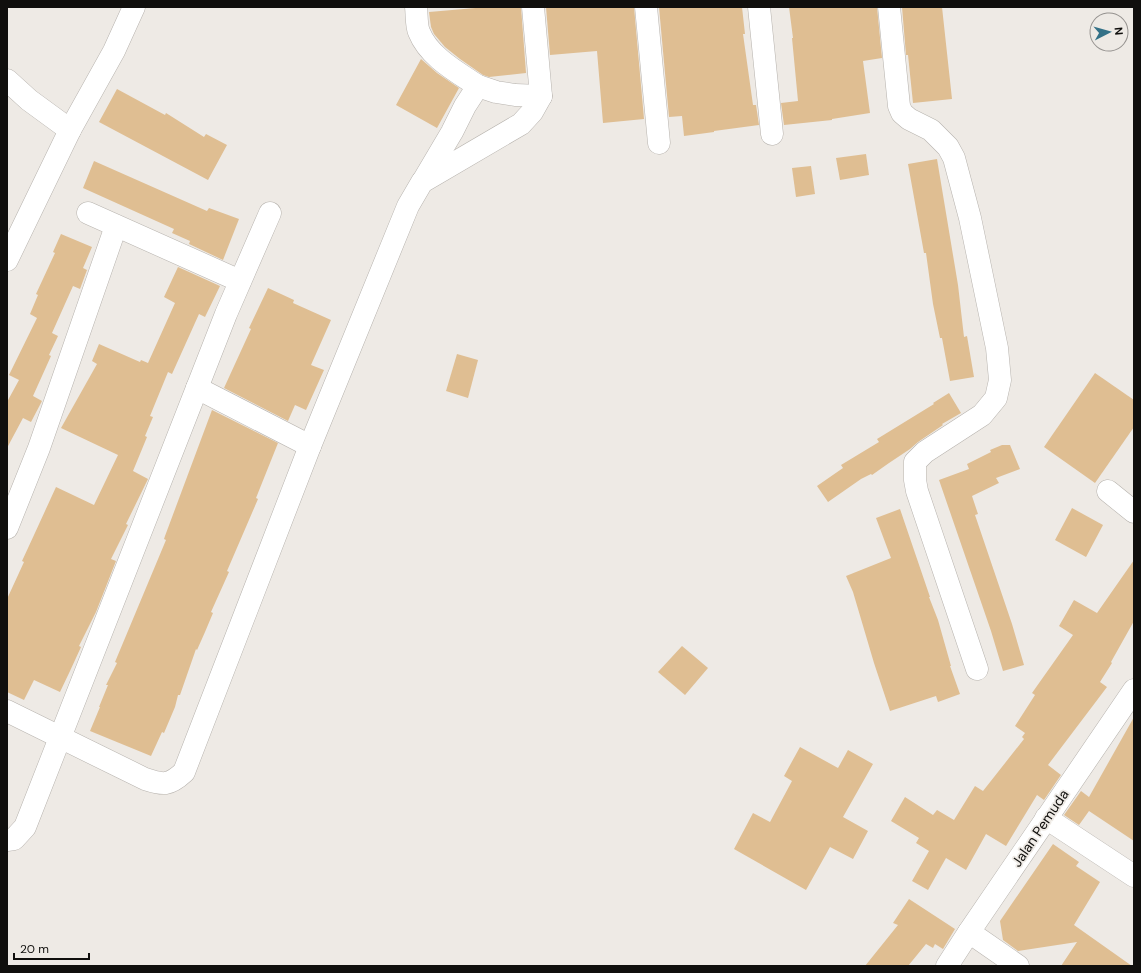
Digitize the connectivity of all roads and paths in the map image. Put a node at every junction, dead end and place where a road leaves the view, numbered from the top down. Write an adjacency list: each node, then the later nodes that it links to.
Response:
1 (134, 7): 10 (street)
2 (416, 7): 8 (street)
3 (533, 7): 9 (street)
4 (646, 7): 12 (street)
5 (759, 7): 11 (street)
6 (889, 7): 24 (street)
7 (7, 80): 10 (street)
8 (478, 86): 9 (street); 13 (street)
9 (541, 96): 13 (street)
10 (70, 130): 17 (street)
11 (772, 134)
12 (659, 144)
13 (422, 182): 20 (street)
14 (88, 213): 16 (street)
15 (270, 213): 18 (street)
16 (116, 226): 18 (street); 23 (street)
17 (7, 260)
18 (240, 281): 19 (street)
19 (197, 388): 20 (street); 28 (street)
20 (310, 446): 28 (street)
21 (1108, 491): 22 (street)
22 (1134, 512)
23 (7, 528)
24 (977, 669)
25 (1134, 690): 27 (street, Jalan Pemuda)
26 (7, 711): 28 (street)
27 (1127, 716): 29 (street, Jalan Pemuda)
28 (59, 737): 30 (street)
29 (1046, 818): 31 (street); 32 (street, Jalan Pemuda)
30 (7, 840)
31 (1134, 876)
32 (969, 932): 33 (street, Jalan Pemuda); 34 (street)
33 (947, 966)
34 (1018, 966)

